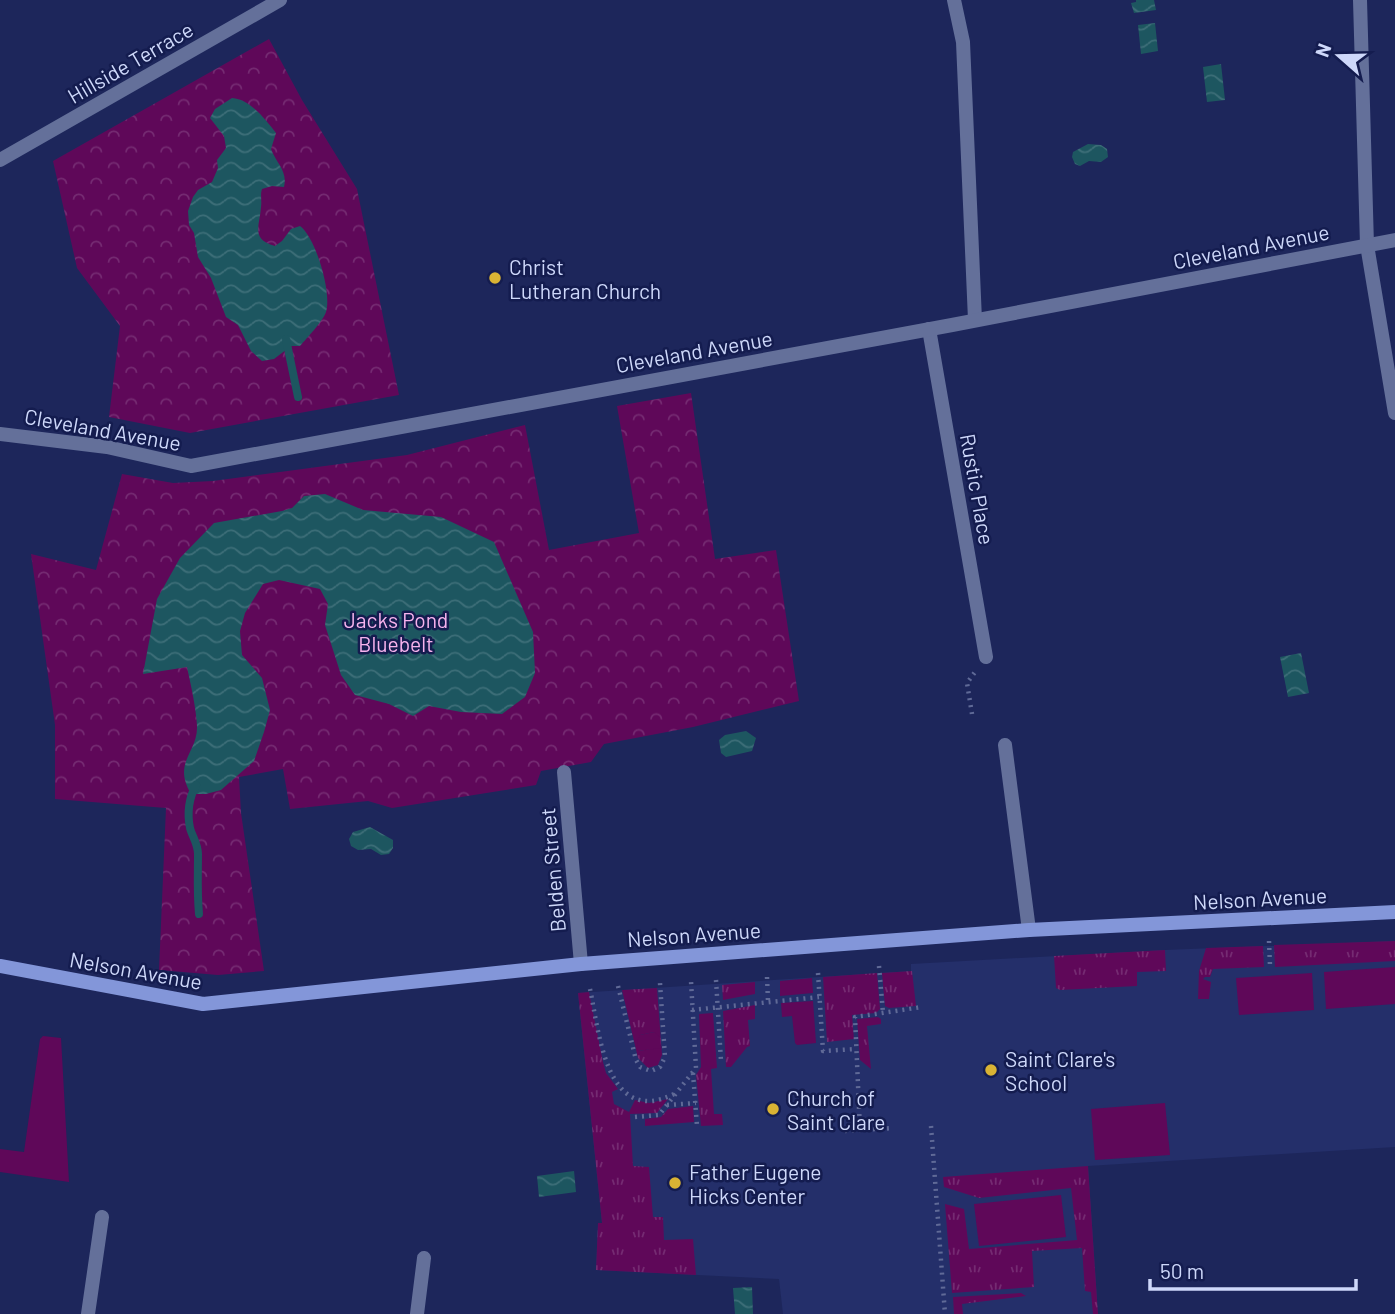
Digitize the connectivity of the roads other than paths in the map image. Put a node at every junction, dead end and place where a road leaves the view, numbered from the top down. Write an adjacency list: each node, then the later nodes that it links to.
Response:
1 (281, 0): 4 (street, Hillside Terrace)
2 (954, 0): 7 (street)
3 (1360, 0): 6 (street)
4 (0, 160)
5 (1395, 240): 6 (street, Cleveland Avenue)
6 (1367, 245): 7 (street, Cleveland Avenue); 9 (street)
7 (975, 320): 8 (street, Cleveland Avenue)
8 (929, 329): 10 (street, Cleveland Avenue); 11 (street, Rustic Place)
9 (1395, 414)
10 (0, 434)
11 (986, 657)
12 (1005, 745): 15 (street)
13 (564, 772): 16 (street, Belden Street)
14 (1395, 912): 15 (street, Nelson Avenue)
15 (1029, 930): 16 (street, Nelson Avenue)
16 (581, 964): 17 (street, Nelson Avenue)
17 (0, 967)
18 (102, 1217): 20 (street)
19 (424, 1258): 21 (street)
20 (88, 1314)
21 (417, 1314)

